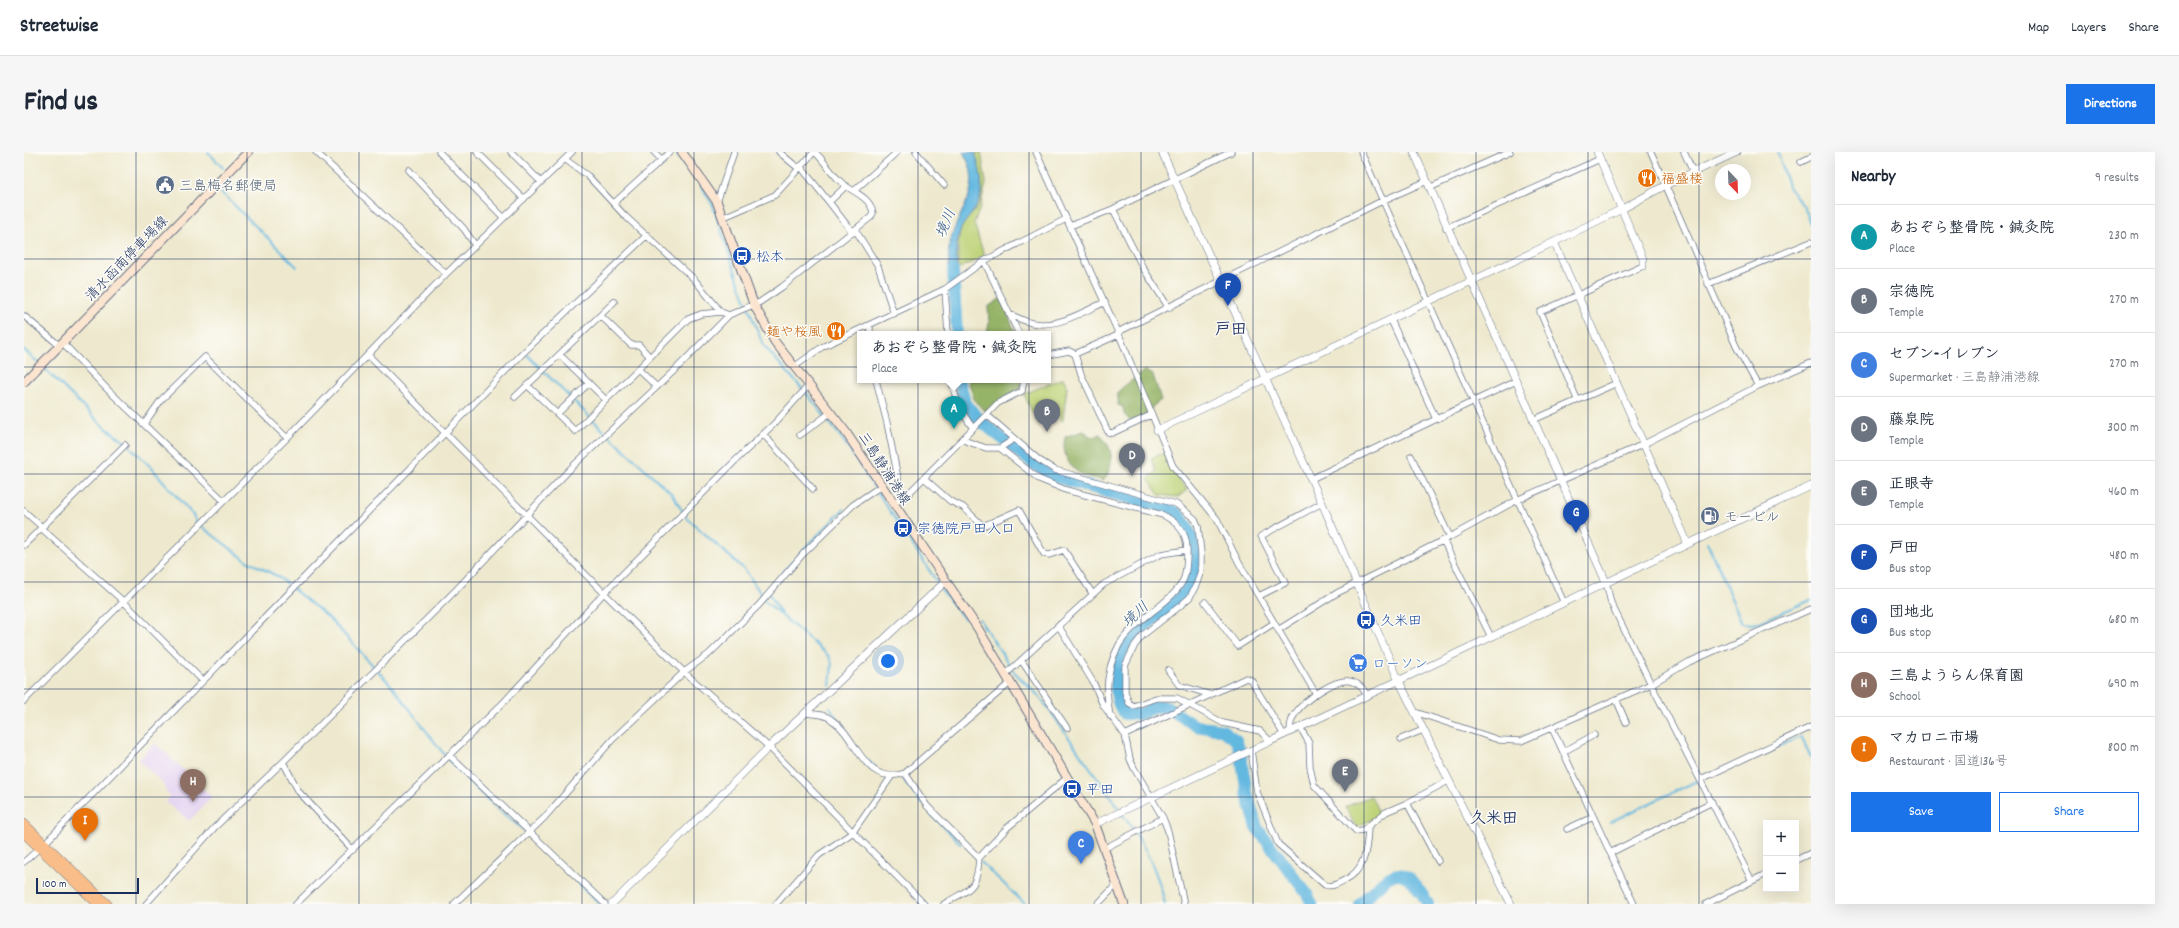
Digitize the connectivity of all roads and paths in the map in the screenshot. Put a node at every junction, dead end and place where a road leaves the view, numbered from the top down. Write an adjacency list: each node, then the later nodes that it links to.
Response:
1 (248, 152): 82 (main road, 清水函南停車場線)
2 (316, 152): 59 (street)
3 (439, 152): 48 (street)
4 (511, 152): 34 (street)
5 (572, 152): 28 (street)
6 (654, 152): 27 (street)
7 (670, 152): 27 (street)
8 (682, 152): 42 (main road, 三島静浦港線)
9 (734, 152): 42 (street)
10 (778, 152): 30 (street)
11 (814, 152): 30 (street); 38 (street)
12 (897, 152): 39 (street)
13 (916, 152): 35 (street)
14 (1036, 152): 49 (street)
15 (1162, 152): 33 (street)
16 (1231, 152): 33 (street)
17 (1361, 152): 41 (street)
18 (1414, 152): 36 (street)
19 (1510, 152): 36 (street)
20 (1651, 152): 37 (street)
21 (1684, 152): 32 (street)
22 (1737, 152): 24 (street)
23 (480, 153): 40 (street)
24 (1726, 154): 32 (street)
25 (1599, 155): 46 (street); 51 (street)
26 (1811, 157): 29 (street)
27 (661, 159): 44 (street)
28 (566, 160): 34 (street); 44 (street)
29 (1801, 162)
30 (799, 167): 43 (street); 47 (street)
31 (409, 170): 56 (street)
32 (1693, 172): 37 (street)
33 (1175, 179): 45 (street); 61 (street)
34 (541, 182): 40 (street)
35 (944, 185)
36 (1428, 185): 41 (street); 51 (street)
37 (1666, 185): 46 (street); 62 (street)
38 (846, 186): 39 (street); 43 (street)
39 (855, 190): 52 (street)
40 (524, 199): 48 (street)
41 (1384, 200): 61 (street); 67 (street)
42 (718, 202): 47 (main road, 三島静浦港線)
43 (829, 202): 52 (street)
44 (614, 203): 53 (street)
45 (1113, 209): 50 (street); 69 (street)
46 (1622, 209): 54 (street); 58 (street)
47 (724, 217): 68 (main road, 三島静浦港線)
48 (504, 218): 56 (street)
49 (1066, 219): 50 (street); 57 (street)
50 (1070, 226): 66 (street)
51 (1446, 228): 60 (street)
52 (854, 232): 68 (street); 71 (street)
53 (647, 235): 70 (street); 116 (street)
54 (1554, 242): 60 (street); 64 (street)
55 (1811, 242): 62 (street)
56 (475, 245): 59 (street)
57 (984, 261): 63 (street); 72 (street)
58 (1643, 266): 64 (street)
59 (446, 274): 85 (street)
60 (1470, 280): 67 (street); 92 (street)
61 (1223, 282): 69 (street); 91 (street)
62 (1708, 284): 101 (street)
63 (946, 288): 71 (street); 79 (street)
64 (1577, 296): 98 (street); 104 (street)
65 (614, 302): 75 (street)
66 (1105, 302): 72 (street); 81 (street)
67 (1428, 302): 76 (street); 106 (street)
68 (754, 305): 73 (street); 89 (main road, 三島静浦港線)
69 (1169, 308): 81 (street)
70 (721, 312): 73 (street); 87 (street)
71 (894, 314): 77 (street)
72 (1009, 314): 80 (street)
73 (729, 315): 102 (street)
74 (24, 316): 82 (street)
75 (601, 316): 86 (street); 87 (street)
76 (1391, 320): 91 (street); 111 (street)
77 (870, 325): 78 (street); 89 (street)
78 (870, 331)
79 (948, 331)
80 (1018, 331)
81 (1118, 334): 84 (street); 110 (street)
82 (61, 343): 93 (main road, 清水函南停車場線); 113 (street)
83 (1051, 354): 84 (street)
84 (1075, 354): 110 (street)
85 (368, 355): 116 (street); 119 (street)
86 (560, 355): 94 (street); 99 (street)
87 (650, 357): 90 (street)
88 (1811, 362): 101 (street)
89 (794, 367): 100 (main road, 三島静浦港線)
90 (638, 369): 102 (street); 105 (street)
91 (1266, 380): 115 (street); 127 (street)
92 (1516, 381): 106 (street); 112 (street)
93 (24, 382)
94 (589, 383): 105 (street); 108 (street)
95 (877, 383): 132 (street)
96 (952, 383): 114 (street)
97 (1023, 383): 109 (street)
98 (1617, 383): 104 (street); 122 (street)
99 (527, 385): 103 (street); 108 (street)
100 (809, 385): 107 (main road, 三島静浦港線); 117 (street)
101 (1758, 386): 122 (street)
102 (657, 387): 138 (street)
103 (515, 397)
104 (1578, 399): 112 (street)
105 (606, 400): 108 (street)
106 (1473, 400): 111 (street); 134 (street)
107 (830, 413): 118 (street); 129 (main road, 三島静浦港線)
108 (557, 414)
109 (986, 416): 114 (street); 120 (street)
110 (1151, 416): 115 (street)
111 (1436, 420): 127 (street)
112 (1533, 420): 128 (street)
113 (144, 424): 119 (street); 133 (street)
114 (975, 427): 121 (street)
115 (1157, 430): 150 (street)
116 (445, 433): 138 (street); 163 (street)
117 (763, 434): 131 (street); 148 (street)
118 (800, 435)
119 (287, 438): 133 (street)
120 (1013, 439): 124 (street); 172 (street)
121 (963, 440): 124 (street); 126 (street)
122 (1644, 444): 128 (street); 142 (street)
123 (125, 446): 139 (street)
124 (1001, 448): 144 (street)
125 (1411, 456): 140 (street)
126 (924, 478): 132 (street); 149 (street)
127 (1311, 479): 135 (street)
128 (1561, 480): 134 (street); 145 (street)
129 (881, 486): 136 (main road, 三島静浦港線); 161 (street)
130 (1811, 486): 142 (street)
131 (813, 489)
132 (902, 498): 136 (street)
133 (223, 500): 151 (street)
134 (1517, 500): 140 (street); 153 (street)
135 (1322, 503): 146 (street); 150 (street)
136 (893, 504): 147 (main road, 三島静浦港線)
137 (24, 511): 139 (street)
138 (526, 516): 148 (street); 191 (street)
139 (41, 527): 143 (street); 151 (street)
140 (1450, 537): 141 (street)
141 (1443, 540): 146 (street); 158 (street)
142 (1688, 544): 145 (street)
143 (24, 545)
144 (1187, 550): 149 (street); 175 (street)
145 (1606, 582): 153 (street); 166 (street)
146 (1357, 584): 157 (street); 164 (street)
147 (942, 585): 162 (main road, 三島静浦港線); 174 (street)
148 (604, 593): 161 (street); 190 (street)
149 (1092, 594): 156 (street)
150 (1259, 596): 155 (street)
151 (124, 601): 163 (street); 171 (street)
152 (1205, 602): 155 (street)
153 (1564, 603): 158 (street)
154 (1811, 609): 166 (street)
155 (1274, 623): 157 (street)
156 (1058, 625): 159 (street); 175 (street)
157 (1278, 630): 167 (street)
158 (1491, 637): 164 (street)
159 (1021, 660): 162 (street); 179 (street)
160 (1168, 670): 168 (street)
161 (684, 672): 187 (street); 206 (street)
162 (1006, 674): 165 (main road, 三島静浦港線)
163 (202, 680): 209 (street)
164 (1399, 681): 169 (street); 173 (street)
165 (1011, 682): 192 (street); 194 (main road, 三島静浦港線)
166 (1651, 684): 170 (street); 195 (street)
167 (1316, 694): 169 (street); 182 (street)
168 (1211, 695): 172 (street); 182 (street)
169 (1367, 695): 178 (street)
170 (1616, 699): 176 (street); 180 (street)
171 (24, 701)
172 (1190, 704): 183 (street); 186 (street)
173 (1415, 712): 180 (street); 181 (street)
174 (806, 713): 187 (street); 193 (street)
175 (1110, 716): 183 (street)
176 (1626, 722)
177 (1811, 726): 195 (street)
178 (1300, 727): 182 (street); 204 (street)
179 (1067, 728)
180 (1552, 728): 189 (street)
181 (1423, 730): 185 (street); 196 (street)
182 (1287, 733): 186 (street)
183 (1125, 735): 197 (street)
184 (1594, 735): 189 (street)
185 (1401, 739)
186 (1270, 741): 188 (street)
187 (769, 747): 208 (street); 227 (street)
188 (1250, 751): 197 (street); 204 (street)
189 (1563, 752): 200 (street)
190 (449, 755): 206 (street); 211 (street)
191 (283, 762): 211 (street); 223 (street)
192 (905, 773): 193 (street); 214 (street)
193 (891, 777): 208 (street)
194 (1068, 777): 203 (main road, 三島静浦港線); 214 (street)
195 (1701, 779): 198 (street)
196 (1448, 781): 199 (street); 234 (street)
197 (1152, 797): 201 (street); 203 (street)
198 (1712, 802): 212 (street); 219 (street)
199 (1408, 803): 204 (street); 216 (street)
200 (1593, 817): 205 (street); 212 (street)
201 (1163, 818): 210 (street); 233 (street)
202 (24, 824): 209 (highway)
203 (1095, 824): 210 (main road, 三島静浦港線)
204 (1368, 828)
205 (1567, 829)
206 (529, 832): 225 (street); 226 (street)
207 (24, 833): 209 (highway)
208 (852, 833): 228 (street); 229 (street)
209 (41, 846): 217 (street); 221 (highway); 222 (highway)
210 (1105, 848): 220 (main road, 三島静浦港線)
211 (353, 850): 224 (street)
212 (1610, 853): 235 (street)
213 (1811, 853): 215 (street)
214 (979, 858): 230 (street)
215 (1799, 859)
216 (1438, 861)
217 (24, 862)
218 (1763, 876): 219 (street)
219 (1752, 881): 236 (street)
220 (1118, 883): 231 (street); 232 (main road, 三島静浦港線)
221 (98, 904)
222 (107, 904)
223 (146, 904)
224 (296, 904)
225 (454, 904)
226 (605, 904)
227 (612, 904)
228 (776, 904)
229 (924, 904)
230 (944, 904)
231 (1098, 904)
232 (1124, 904)
233 (1184, 904)
234 (1511, 904)
235 (1634, 904)
236 (1706, 904)

